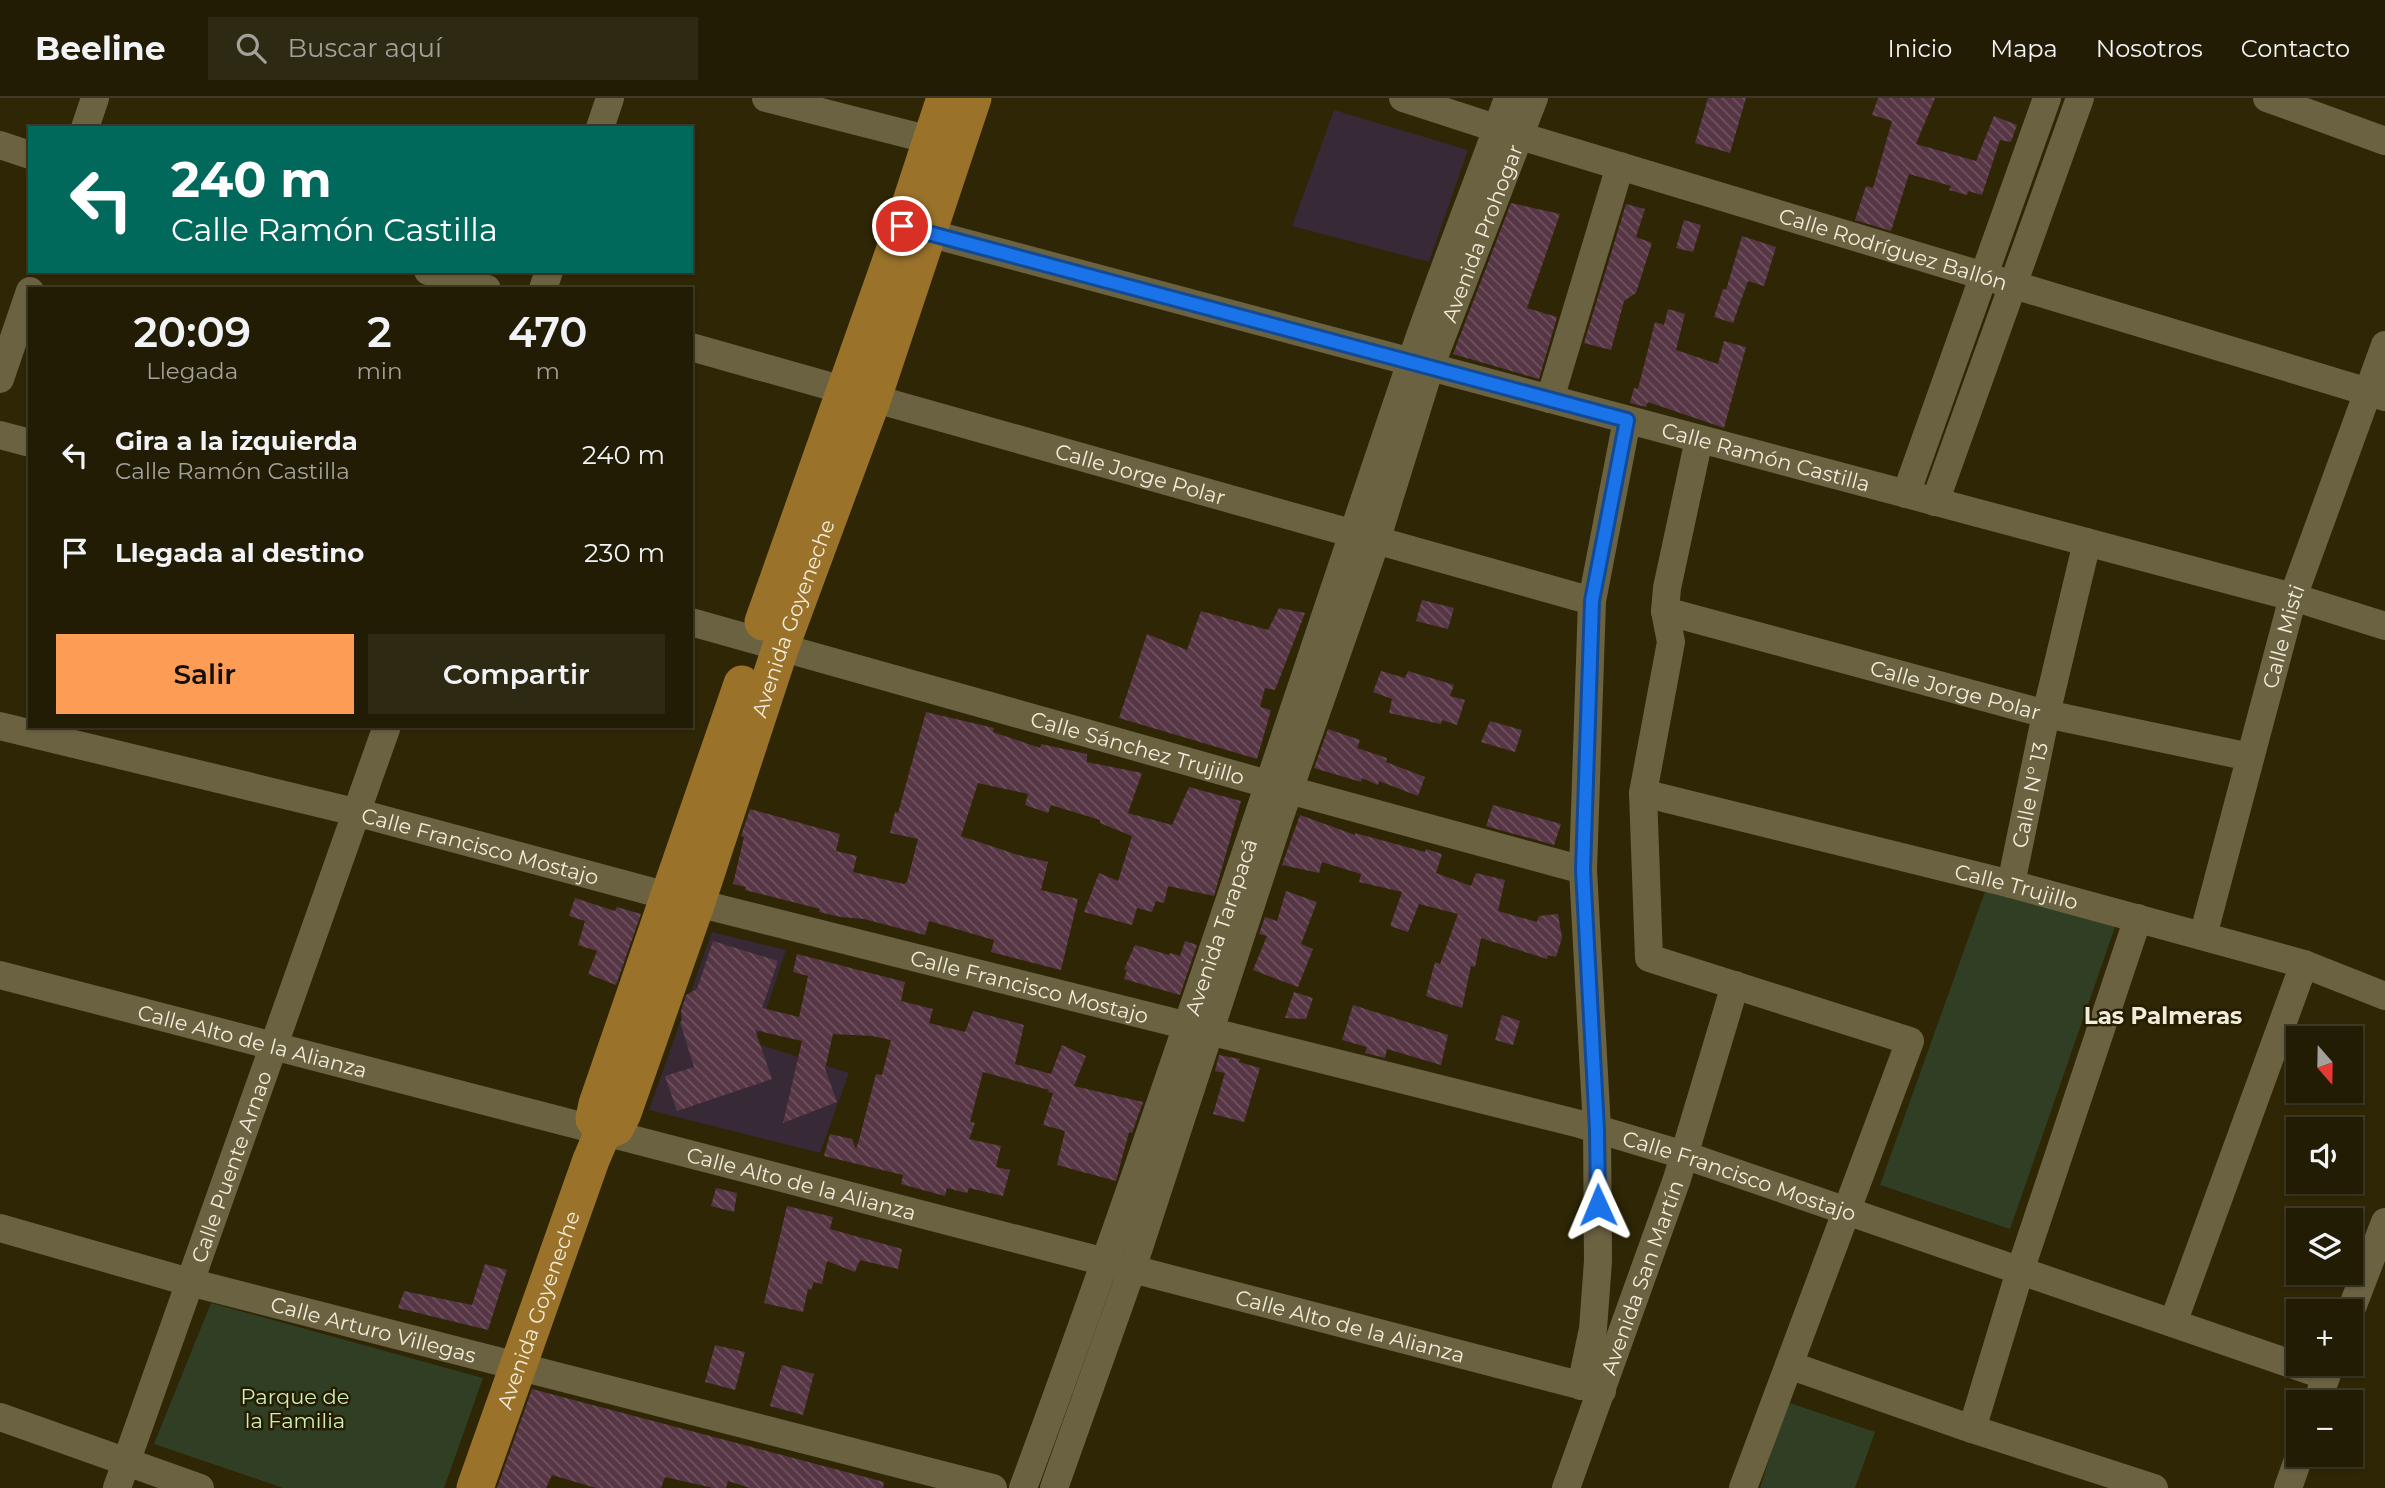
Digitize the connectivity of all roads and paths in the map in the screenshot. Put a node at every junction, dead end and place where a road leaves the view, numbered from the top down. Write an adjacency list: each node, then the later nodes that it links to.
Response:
1 (95, 98): 12 (street)
2 (610, 98): 13 (street)
3 (766, 98): 16 (street)
4 (945, 98): 16 (main road, Avenida Goyeneche)
5 (974, 98): 16 (main road, Avenida Goyeneche)
6 (1403, 98): 14 (street, Calle Rodríguez Ballón)
7 (1507, 98): 14 (street, Avenida Prohogar)
8 (1534, 98): 14 (street, Avenida Prohogar)
9 (2047, 98): 22 (street)
10 (2080, 98): 23 (street)
11 (2267, 98): 15 (street)
12 (86, 126)
13 (601, 126)
14 (1509, 132): 19 (street, Calle Rodríguez Ballón); 28 (street, Avenida Prohogar)
15 (2385, 141)
16 (943, 143): 20 (main road, Avenida Goyeneche)
17 (0, 145): 18 (street)
18 (28, 154)
19 (1620, 166): 22 (street, Calle Rodríguez Ballón); 32 (street)
20 (916, 230): 28 (street, Calle Ramón Castilla); 30 (main road, Avenida Goyeneche)
21 (435, 273): 24 (street)
22 (1984, 275): 23 (street, Calle Rodríguez Ballón); 37 (street)
23 (2013, 284): 31 (street, Calle Rodríguez Ballón); 38 (street)
24 (480, 287)
25 (28, 296): 29 (street)
26 (2385, 345): 31 (street, Calle Misti)
27 (693, 348): 30 (street, Calle Jorge Polar)
28 (1421, 365): 32 (street, Calle Ramón Castilla); 39 (street, Avenida Tarapacá)
29 (0, 379)
30 (859, 394): 39 (street, Calle Jorge Polar); 46 (main road, Avenida Goyeneche)
31 (2376, 394): 41 (street, Calle Misti)
32 (1550, 399): 33 (street, Calle Ramón Castilla)
33 (1627, 420): 35 (street, Calle Ramón Castilla); 42 (street)
34 (0, 435): 36 (street)
35 (1699, 439): 37 (street, Calle Ramón Castilla); 43 (street)
36 (28, 442)
37 (1906, 494): 38 (street, Calle Ramón Castilla)
38 (1935, 502): 40 (street, Calle Ramón Castilla)
39 (1365, 538): 42 (street, Calle Jorge Polar); 51 (street, Avenida Tarapacá)
40 (2087, 542): 41 (street, Calle Ramón Castilla); 47 (street, Calle N° 13)
41 (2293, 597): 45 (street, Calle Ramón Castilla); 50 (street, Calle Misti)
42 (1592, 601): 54 (street)
43 (1665, 611): 47 (street, Calle Jorge Polar); 52 (street)
44 (693, 623): 46 (street, Calle Sánchez Trujillo)
45 (2385, 626)
46 (769, 643): 51 (street, Calle Sánchez Trujillo); 56 (main road, Avenida Goyeneche)
47 (2046, 714): 50 (street, Calle Jorge Polar); 55 (street, Calle N° 13)
48 (0, 726): 53 (street, Calle Francisco Mostajo)
49 (386, 728): 53 (street, Calle Puente Arnao)
50 (2250, 757): 58 (street, Calle Misti)
51 (1279, 787): 54 (street, Calle Sánchez Trujillo); 63 (street, Avenida Tarapacá)
52 (1643, 793): 55 (street, Calle Trujillo); 61 (street)
53 (355, 811): 56 (street, Calle Francisco Mostajo); 64 (street, Calle Puente Arnao)
54 (1583, 870): 65 (street)
55 (2011, 884): 57 (street, Calle Trujillo)
56 (684, 899): 63 (street, Calle Francisco Mostajo); 66 (main road, Avenida Goyeneche)
57 (2138, 918): 58 (street, Calle Trujillo); 72 (street)
58 (2203, 936): 59 (street, Calle Trujillo)
59 (2304, 964): 62 (street, Calle Trujillo); 75 (street)
60 (0, 975): 64 (street, Calle Alto de la Alianza)
61 (1735, 985): 67 (street, Avenida San Martín); 68 (street)
62 (2385, 996)
63 (1198, 1028): 65 (street, Calle Francisco Mostajo); 71 (street, Avenida Tarapacá)
64 (273, 1045): 66 (street, Calle Alto de la Alianza); 73 (street, Calle Puente Arnao)
65 (1597, 1129): 67 (street, Calle Francisco Mostajo); 79 (street)
66 (603, 1132): 71 (street, Calle Alto de la Alianza); 77 (main road, Avenida Goyeneche)
67 (1684, 1155): 68 (street, Calle Francisco Mostajo); 79 (street, Avenida San Martín)
68 (1847, 1211): 72 (street, Calle Francisco Mostajo); 76 (street)
69 (2385, 1222): 74 (street)
70 (0, 1228): 73 (street, Calle Arturo Villegas)
71 (1119, 1266): 79 (street, Calle Alto de la Alianza); 87 (street, Avenida Tarapacá); 88 (street, Avenida Tarapacá)
72 (2020, 1270): 75 (street, Calle Francisco Mostajo); 81 (street)
73 (189, 1282): 77 (street, Calle Arturo Villegas); 83 (street, Calle Puente Arnao)
74 (2355, 1299)
75 (2173, 1323): 78 (street, Calle Francisco Mostajo)
76 (1789, 1365): 81 (street); 90 (street)
77 (517, 1367): 85 (main road, Avenida Goyeneche); 86 (street, Calle Arturo Villegas)
78 (2325, 1380)
79 (1592, 1389): 89 (street, Avenida San Martín)
80 (0, 1418): 83 (street)
81 (1972, 1429): 91 (street)
82 (2295, 1467): 92 (street)
83 (121, 1476): 84 (street)
84 (200, 1488)
85 (475, 1488)
86 (993, 1488)
87 (1023, 1488)
88 (1054, 1488)
89 (1566, 1488)
90 (1743, 1488)
91 (2154, 1488)
92 (2288, 1488)

